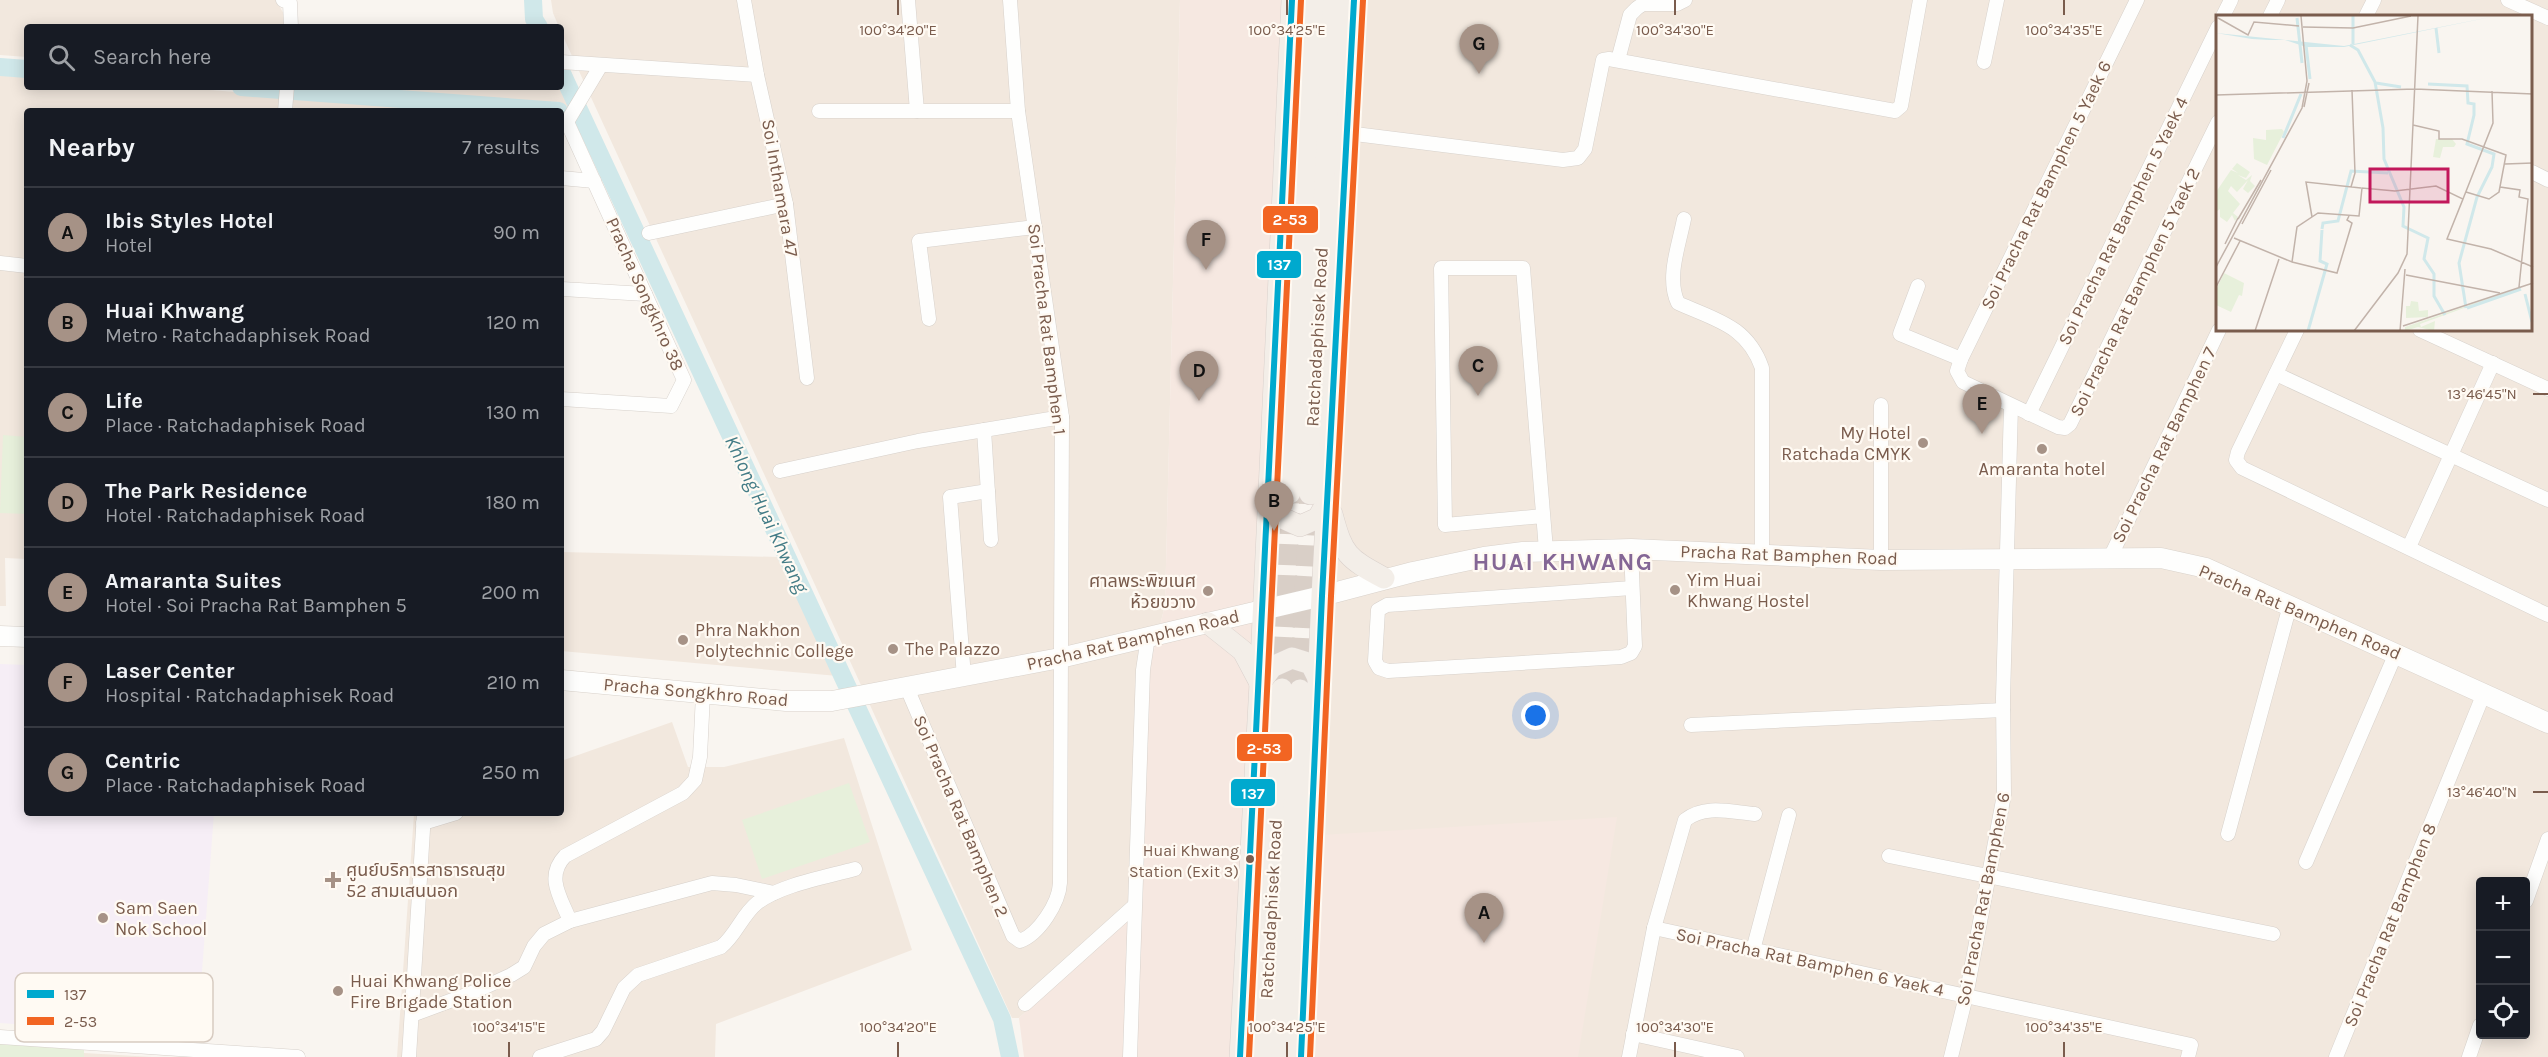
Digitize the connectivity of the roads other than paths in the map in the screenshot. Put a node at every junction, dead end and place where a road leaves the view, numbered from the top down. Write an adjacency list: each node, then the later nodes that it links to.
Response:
1 (283, 0): 21 (street)
2 (744, 0): 27 (street, Soi Inthamara 47)
3 (908, 0): 31 (street)
4 (1010, 0): 32 (street, Soi Pracha Rat Bamphen 1)
5 (1292, 0): 67 (main road, Ratchadaphisek Road)
6 (1314, 0): 66 (main road, Ratchadaphisek Road)
7 (1334, 0): 66 (main road, Ratchadaphisek Road)
8 (1354, 0): 34 (main road, Ratchadaphisek Road)
9 (1684, 0): 23 (street)
10 (1920, 0): 23 (street)
11 (1997, 0): 25 (street)
12 (2137, 0): 53 (street, Soi Pracha Rat Bamphen 5 Yaek 6)
13 (2231, 0): 17 (street)
14 (2278, 0): 18 (street)
15 (2374, 0): 19 (street)
16 (2508, 0): 20 (street)
17 (2224, 15)
18 (2270, 15)
19 (2366, 15)
20 (2548, 18)
21 (291, 24)
22 (2216, 31): 60 (street, Soi Pracha Rat Bamphen 5 Yaek 4)
23 (1618, 60): 34 (street)
24 (564, 62): 26 (street)
25 (1984, 62)
26 (601, 66): 27 (street); 38 (street, Pracha Songkhro 38)
27 (757, 75): 39 (street, Soi Inthamara 47)
28 (287, 90): 29 (street)
29 (286, 108)
30 (819, 111): 31 (street)
31 (917, 111): 32 (street)
32 (1018, 111): 41 (street, Soi Pracha Rat Bamphen 1)
33 (2216, 126): 60 (street, Soi Pracha Rat Bamphen 5 Yaek 2)
34 (1347, 133): 66 (main road, Ratchadaphisek Road)
35 (2533, 172): 37 (street)
36 (564, 178): 38 (street)
37 (2548, 180)
38 (594, 181): 47 (street, Pracha Songkhro 38)
39 (786, 204): 42 (street); 55 (street, Soi Inthamara 47)
40 (1684, 219): 74 (street)
41 (1035, 227): 48 (street); 61 (street, Soi Pracha Rat Bamphen 1)
42 (648, 233)
43 (0, 263): 44 (street)
44 (24, 266)
45 (1918, 286): 53 (street)
46 (564, 289): 47 (street)
47 (645, 294): 57 (street, Pracha Songkhro 38)
48 (929, 319)
49 (2218, 332): 77 (street, Soi Pracha Rat Bamphen 7)
50 (2296, 332): 54 (street)
51 (2424, 332): 52 (street)
52 (2493, 363): 56 (street); 63 (street)
53 (1959, 365): 59 (street)
54 (2276, 374): 63 (street); 71 (street)
55 (807, 378)
56 (2548, 389)
57 (564, 399)
58 (1881, 405): 76 (street)
59 (2011, 406): 60 (street); 75 (street, Soi Pracha Rat Bamphen 6)
60 (2029, 414)
61 (1062, 417): 62 (street); 89 (street, Soi Pracha Rat Bamphen 1)
62 (984, 430): 64 (street); 65 (street)
63 (2452, 454): 68 (street); 71 (street)
64 (780, 471)
65 (988, 491): 70 (street); 90 (street)
66 (1309, 496): 67 (main road); 78 (main road); 80 (main road, Ratchadaphisek Road)
67 (1268, 497): 82 (main road, Ratchadaphisek Road)
68 (2548, 500)
69 (1543, 516): 69 (street); 73 (street)
70 (991, 540)
71 (2409, 547): 83 (street)
72 (1631, 549): 73 (main road, Pracha Rat Bamphen Road); 74 (main road, Pracha Rat Bamphen Road); 79 (street)
73 (1546, 550): 78 (main road, Pracha Rat Bamphen Road)
74 (1762, 554): 76 (main road, Pracha Rat Bamphen Road)
75 (2007, 559): 76 (main road, Pracha Rat Bamphen Road); 77 (main road, Pracha Rat Bamphen Road); 98 (street, Soi Pracha Rat Bamphen 6)
76 (1881, 560)
77 (2109, 560): 81 (main road, Pracha Rat Bamphen Road)
78 (1384, 579): 80 (main road, Pracha Rat Bamphen Road)
79 (1632, 588): 79 (street)
80 (1322, 596): 82 (main road, Pracha Rat Bamphen Road); 93 (main road, Ratchadaphisek Road)
81 (2290, 605): 88 (main road, Pracha Rat Bamphen Road); 104 (street)
82 (1264, 609): 84 (main road, Pracha Rat Bamphen Road); 92 (main road, Ratchadaphisek Road)
83 (2548, 615)
84 (1208, 623): 87 (main road, Pracha Rat Bamphen Road); 92 (main road)
85 (0, 636): 86 (main road)
86 (24, 637)
87 (1148, 638): 89 (main road, Pracha Rat Bamphen Road); 112 (street)
88 (2396, 653): 95 (main road, Pracha Rat Bamphen Road); 107 (street)
89 (1060, 658): 90 (main road, Pracha Rat Bamphen Road); 116 (street, Soi Pracha Rat Bamphen 1)
90 (964, 677): 94 (main road, Pracha Rat Bamphen Road)
91 (564, 680): 96 (main road, Pracha Songkhro Road)
92 (1260, 683): 93 (main road); 131 (main road, Ratchadaphisek Road)
93 (1300, 686): 132 (main road, Ratchadaphisek Road); 133 (main road, Ratchadaphisek Road); 134 (main road, Ratchadaphisek Road)
94 (907, 688): 97 (main road, Pracha Rat Bamphen Road); 116 (street, Soi Pracha Rat Bamphen 2)
95 (2484, 693): 99 (main road, Pracha Rat Bamphen Road); 139 (street, Soi Pracha Rat Bamphen 8)
96 (702, 694): 97 (main road, Pracha Songkhro Road); 113 (street)
97 (831, 701)
98 (2003, 710): 100 (street); 109 (street, Soi Pracha Rat Bamphen 6)
99 (2548, 723)
100 (1691, 725)
101 (1755, 814): 114 (street)
102 (1789, 815): 117 (street)
103 (424, 818): 120 (street)
104 (2228, 834)
105 (2548, 839): 110 (street)
106 (1889, 856): 109 (street)
107 (2306, 862)
108 (855, 869): 111 (street)
109 (1989, 877): 115 (street); 118 (street, Soi Pracha Rat Bamphen 6)
110 (2530, 890)
111 (774, 893): 113 (street); 129 (street)
112 (1133, 907): 119 (street); 130 (street)
113 (570, 921): 120 (street)
114 (1654, 928): 117 (street, Soi Pracha Rat Bamphen 6 Yaek 4); 121 (street)
115 (2272, 934)
116 (1020, 941)
117 (1753, 950): 118 (street, Soi Pracha Rat Bamphen 6 Yaek 4)
118 (1966, 996): 137 (street, Soi Pracha Rat Bamphen 6); 138 (street, Soi Pracha Rat Bamphen 6 Yaek 4)
119 (1025, 1004)
120 (412, 1015): 128 (street)
121 (1633, 1034): 135 (street); 136 (street)
122 (0, 1037): 124 (street)
123 (2476, 1038): 140 (street)
124 (15, 1039)
125 (37, 1042): 126 (street)
126 (95, 1050): 127 (street)
127 (298, 1057)
128 (409, 1057)
129 (540, 1057)
130 (1130, 1057)
131 (1240, 1057)
132 (1264, 1057)
133 (1282, 1057)
134 (1301, 1057)
135 (1629, 1057)
136 (1737, 1057)
137 (1951, 1057)
138 (2188, 1057)
139 (2336, 1057)
140 (2469, 1057)

